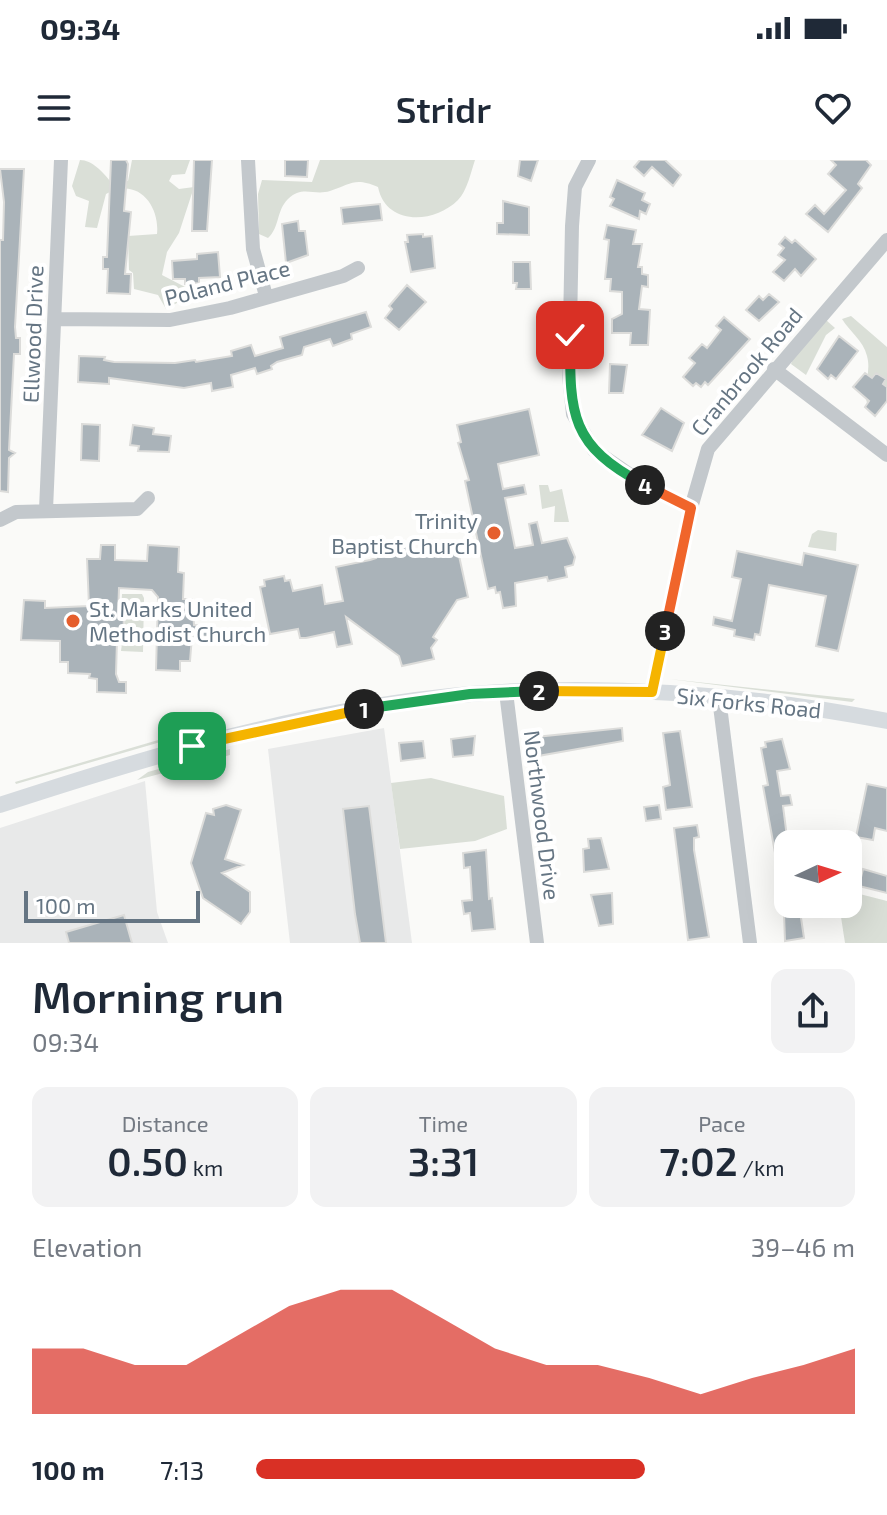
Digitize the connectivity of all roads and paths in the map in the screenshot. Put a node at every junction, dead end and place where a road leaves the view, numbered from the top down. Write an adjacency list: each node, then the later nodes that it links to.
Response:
1 (61, 160): 7 (street, Ellwood Drive)
2 (248, 160): 6 (street)
3 (589, 160): 11 (street)
4 (887, 240): 8 (street, Cranbrook Road)
5 (358, 268): 6 (street, Poland Place)
6 (266, 296): 7 (street, Poland Place)
7 (55, 319): 12 (street, Ellwood Drive)
8 (774, 369): 9 (street); 11 (street, Cranbrook Road)
9 (887, 455)
10 (148, 498): 12 (street)
11 (691, 508): 15 (street, Cranbrook Road)
12 (46, 510): 13 (street)
13 (0, 520)
14 (506, 692): 15 (main road, Six Forks Road); 18 (main road, Six Forks Road); 19 (street, Northwood Drive)
15 (652, 692): 16 (main road, Six Forks Road)
16 (719, 698): 17 (main road, Six Forks Road); 20 (street)
17 (887, 721)
18 (0, 805)
19 (537, 943)
20 (750, 943)

